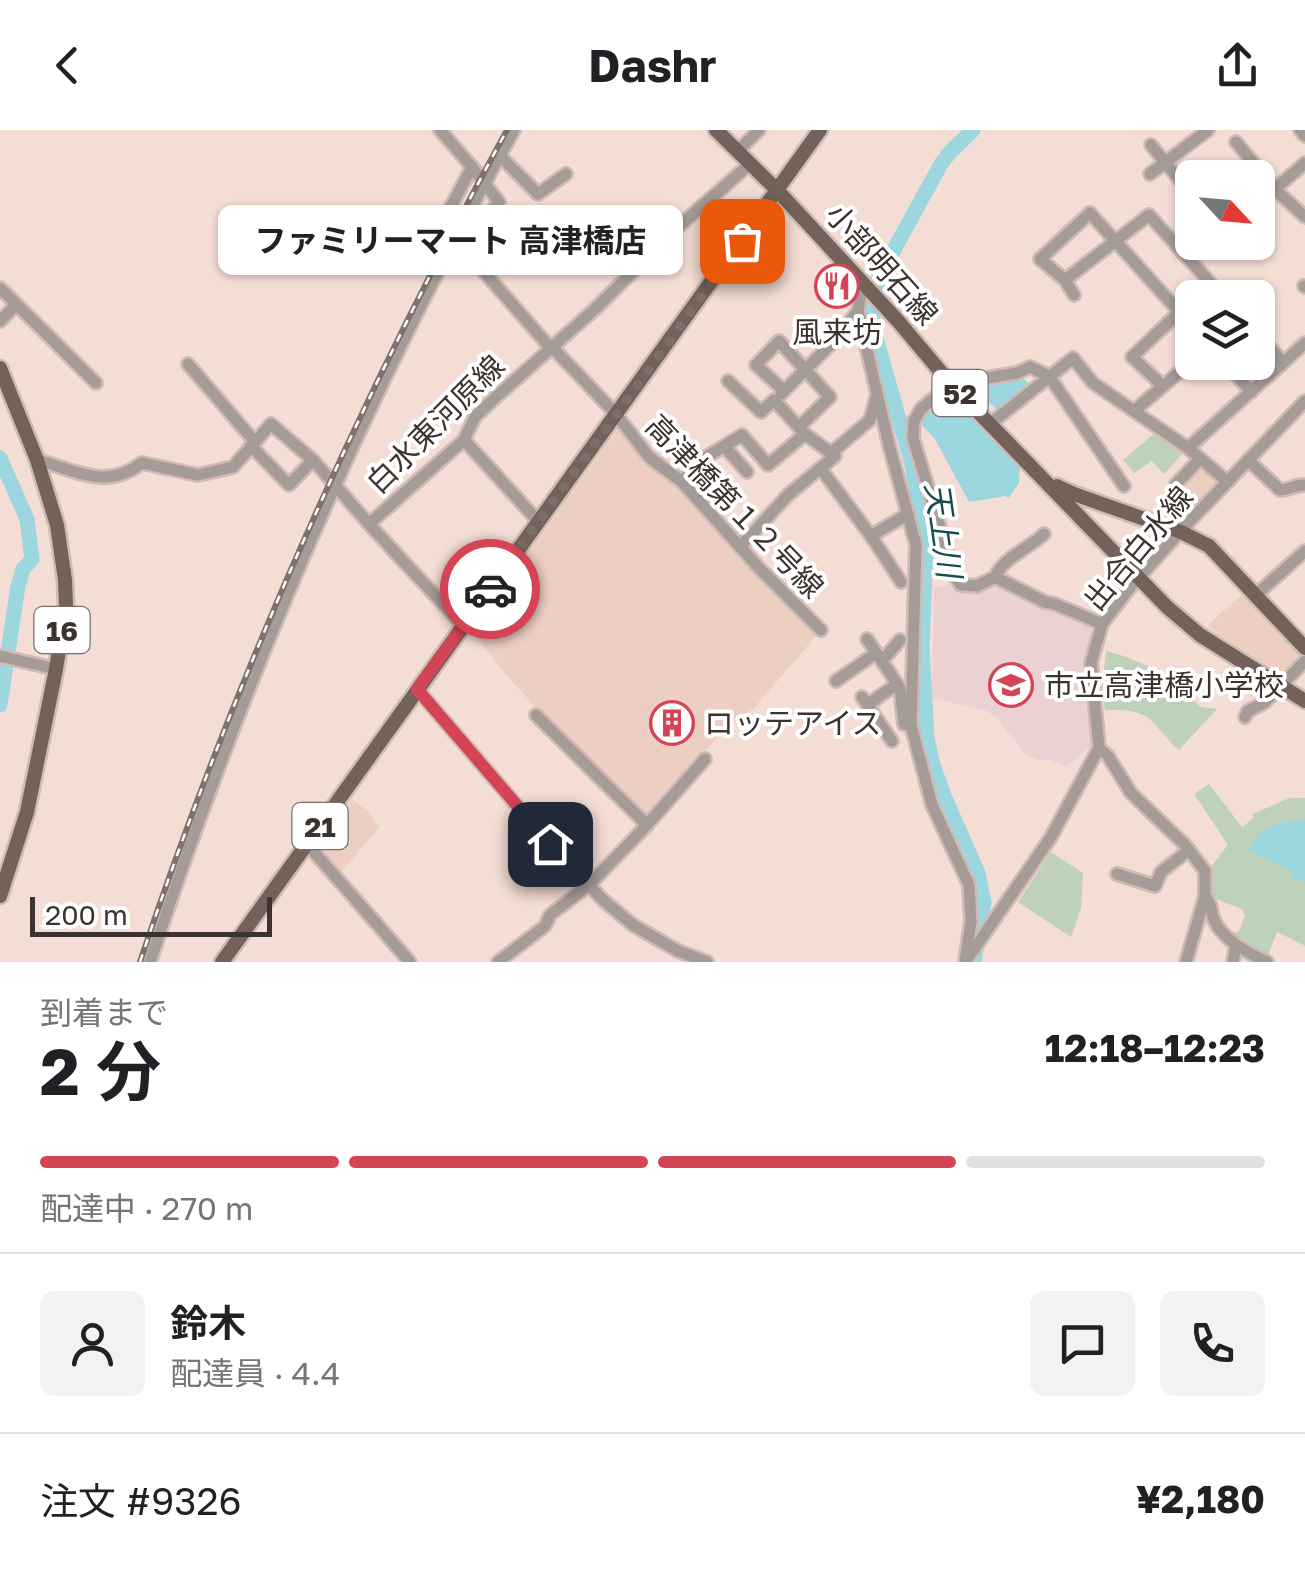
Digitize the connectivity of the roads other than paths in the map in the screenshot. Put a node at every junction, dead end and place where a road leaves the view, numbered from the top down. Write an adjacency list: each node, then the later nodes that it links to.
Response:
1 (440, 130): 17 (street)
2 (514, 130): 12 (street)
3 (716, 130): 11 (main road, 小部明石線 / 52)
4 (759, 130): 11 (street)
5 (820, 130): 23 (main road, 21)
6 (1208, 130): 14 (street)
7 (1300, 130): 8 (street)
8 (1305, 136)
9 (1236, 142): 13 (street)
10 (1152, 145): 14 (street)
11 (738, 151): 15 (main road, 小部明石線 / 52)
12 (500, 156): 18 (street); 21 (street)
13 (1251, 160)
14 (1165, 162): 19 (street); 20 (street)
15 (751, 163): 23 (main road, 小部明石線 / 52); 39 (street, 白水東河原線)
16 (1305, 163): 22 (street)
17 (472, 168): 21 (street); 25 (street)
18 (566, 174)
19 (1150, 174)
20 (1175, 175)
21 (484, 183): 26 (street); 26 (street)
22 (1275, 189): 24 (street)
23 (777, 190): 30 (main road, 小部明石線 / 52); 57 (main road, 21)
24 (1305, 217)
25 (445, 218)
26 (461, 238): 39 (street, 高津橋第１２号線); 76 (street)
27 (1116, 240): 28 (street); 28 (street); 29 (street); 34 (street)
28 (1065, 280): 32 (street)
29 (1208, 280)
30 (863, 283): 35 (street); 50 (main road, 小部明石線 / 52)
31 (0, 288): 33 (street)
32 (1074, 295)
33 (16, 305): 37 (street); 49 (street)
34 (1175, 306)
35 (858, 311): 44 (street); 53 (street)
36 (1175, 317): 51 (street)
37 (0, 321)
38 (1305, 342): 41 (street)
39 (551, 346): 57 (street, 高津橋第１２号線); 61 (street, 白水東河原線)
40 (1275, 353): 41 (street)
41 (1283, 362): 52 (street)
42 (188, 364): 62 (street)
43 (0, 368): 68 (main road, 16)
44 (805, 370): 54 (street); 54 (street); 59 (street)
45 (1049, 376): 50 (street); 56 (street); 58 (street); 79 (street)
46 (1175, 376): 51 (street)
47 (1241, 380): 52 (street)
48 (728, 381): 54 (street)
49 (96, 383)
50 (950, 384): 58 (main road, 小部明石線 / 52); 60 (street)
51 (1164, 386): 56 (street)
52 (1251, 392): 65 (street)
53 (877, 393): 63 (street); 66 (street)
54 (779, 396): 59 (street)
55 (1305, 401): 70 (street, 出合白水線)
56 (1134, 412): 65 (street)
57 (616, 414): 74 (street, 高津橋第１２号線); 81 (main road, 21)
58 (990, 424): 73 (main road, 小部明石線 / 52)
59 (802, 431): 64 (street); 66 (street)
60 (913, 438): 63 (street); 88 (street)
61 (464, 440): 81 (street); 82 (street, 白水東河原線)
62 (253, 444): 68 (street); 69 (street); 69 (street)
63 (889, 445): 80 (street)
64 (726, 447): 72 (street); 74 (street)
65 (1188, 448): 67 (street)
66 (831, 453): 71 (street)
67 (1200, 458): 75 (street); 77 (street)
68 (38, 460): 101 (main road, 16)
69 (313, 460): 76 (street)
70 (1248, 460): 75 (street, 出合白水線); 78 (street)
71 (821, 469): 85 (street); 86 (street)
72 (747, 472)
73 (1046, 480): 83 (main road, 小部明石線 / 52); 89 (main road, 小部明石線 / 52)
74 (682, 482): 86 (street, 高津橋第１２号線)
75 (1228, 482): 83 (street, 出合白水線)
76 (334, 484): 82 (street); 121 (street)
77 (1176, 484)
78 (1305, 485)
79 (1124, 486)
80 (908, 514): 85 (street); 109 (street)
81 (538, 521): 93 (main road, 21)
82 (369, 524): 93 (street, 白水東河原線)
83 (1181, 532): 89 (street, 出合白水線); 91 (main road, 小部明石線 / 52)
84 (1044, 534): 88 (street)
85 (871, 536): 90 (street)
86 (740, 548): 94 (street, 高津橋第１２号線)
87 (1305, 551): 91 (street)
88 (995, 578): 92 (street)
89 (1139, 578): 92 (street, 出合白水線); 104 (main road, 小部明石線 / 52)
90 (901, 582)
91 (1257, 594): 97 (main road, 小部明石線 / 52)
92 (1102, 624): 111 (street, 出合白水線)
93 (464, 625): 105 (main road, 21)
94 (821, 630)
95 (867, 640): 99 (street)
96 (900, 640): 99 (street)
97 (1305, 648)
98 (0, 656): 101 (street)
99 (879, 657): 102 (street); 103 (street)
100 (1305, 662): 104 (street)
101 (53, 669): 118 (main road, 16)
102 (836, 681)
103 (897, 684): 109 (street); 110 (street)
104 (1280, 685): 106 (main road, 小部明石線 / 52); 108 (street)
105 (417, 689): 114 (main road, 21); 117 (street)
106 (1305, 701)
107 (536, 715): 113 (street)
108 (1245, 717)
109 (911, 725): 126 (street)
110 (892, 741)
111 (1099, 748): 115 (street); 126 (street)
112 (704, 760): 113 (street)
113 (648, 826): 117 (street)
114 (307, 844): 122 (main road, 21); 123 (street)
115 (1189, 850): 116 (street); 119 (street)
116 (1117, 874)
117 (589, 885): 124 (street); 125 (street)
118 (0, 896)
119 (1205, 896): 120 (street); 127 (street)
120 (1236, 945): 128 (street); 129 (street)
121 (150, 962)
122 (222, 962)
123 (410, 962)
124 (498, 962)
125 (707, 962)
126 (965, 962)
127 (1186, 962)
128 (1233, 962)
129 (1267, 962)

